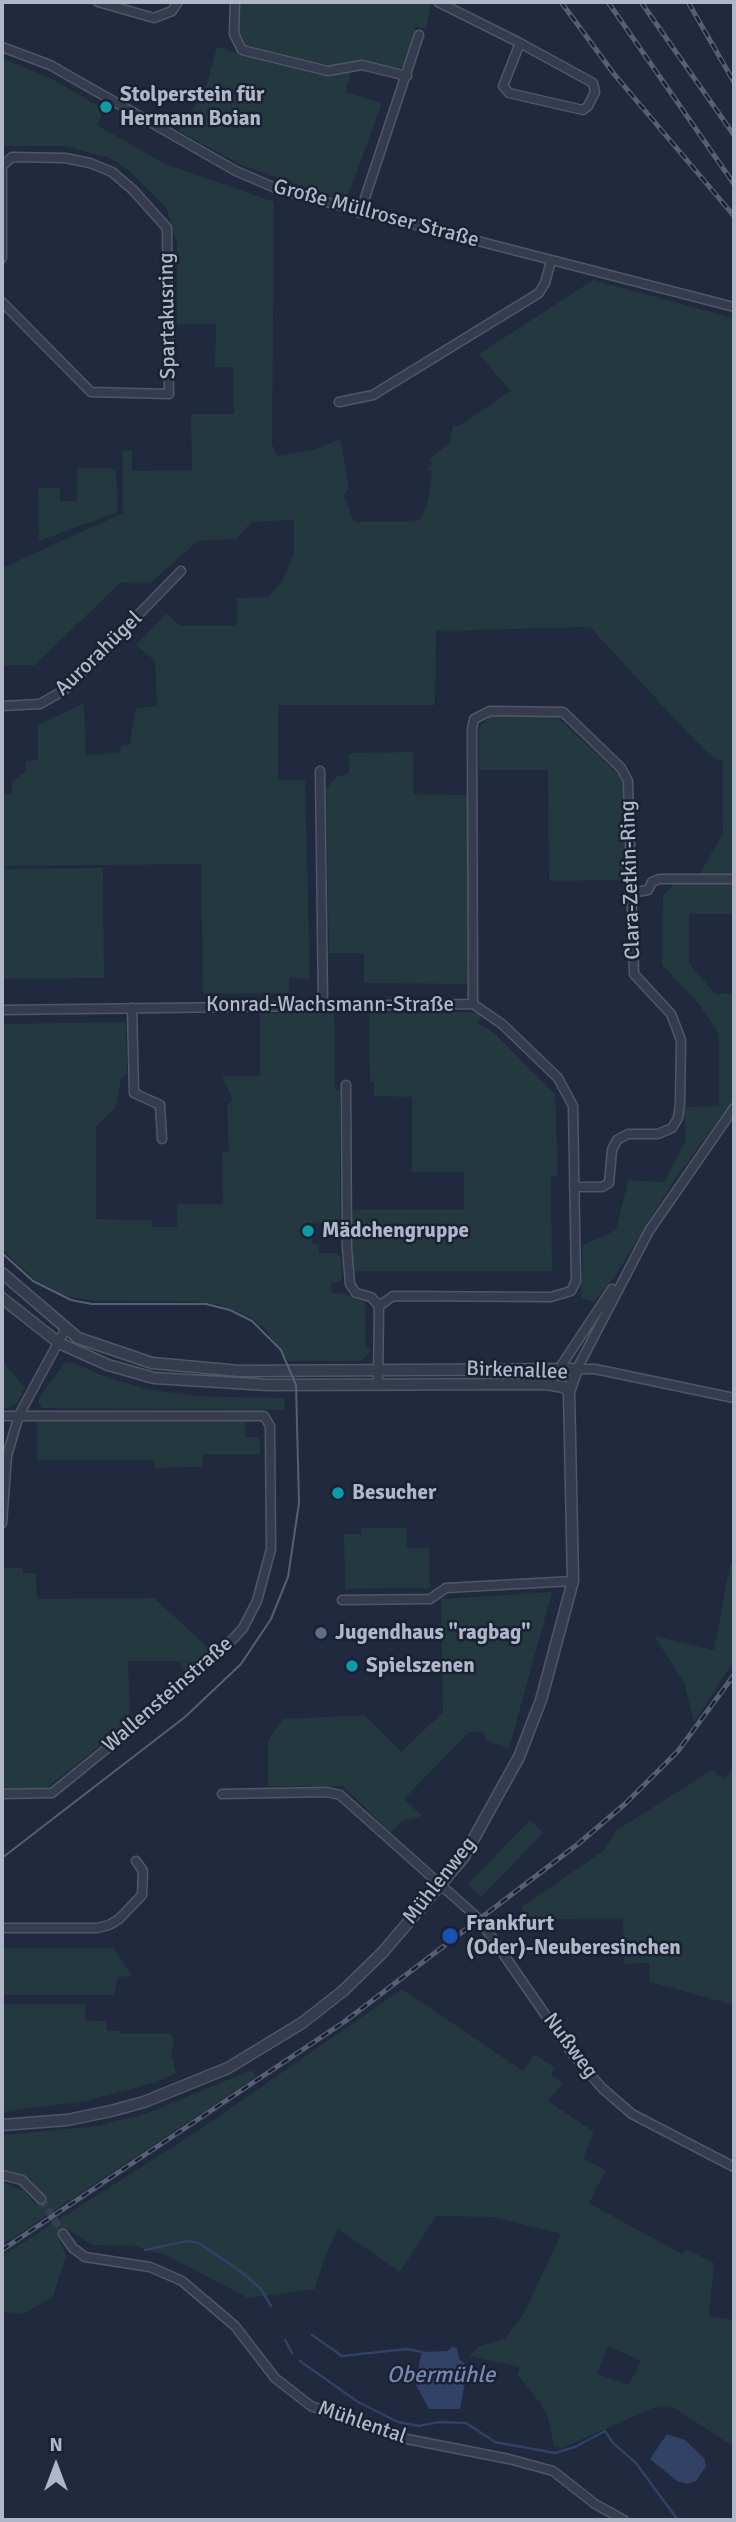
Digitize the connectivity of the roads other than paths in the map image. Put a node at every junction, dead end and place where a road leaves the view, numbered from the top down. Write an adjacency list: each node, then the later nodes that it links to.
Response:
1 (98, 2): 2 (street)
2 (178, 2)
3 (235, 2): 8 (street)
4 (438, 2): 6 (street)
5 (419, 35): 8 (street)
6 (520, 43): 6 (street)
7 (2, 47): 10 (street, Große Müllroser Straße)
8 (407, 76): 10 (street)
9 (2, 169): 11 (street, Spartakusring); 13 (street, Spartakusring)
10 (359, 213): 12 (street, Große Müllroser Straße)
11 (2, 258)
12 (551, 261): 14 (street, Große Müllroser Straße); 15 (street)
13 (2, 302)
14 (734, 307)
15 (338, 402)
16 (181, 570): 17 (street, Aurorahügel)
17 (2, 706)
18 (320, 771): 21 (street)
19 (734, 879): 20 (street)
20 (630, 893): 22 (street, Clara-Zetkin-Ring); 28 (street, Clara-Zetkin-Ring)
21 (323, 1004): 22 (street, Konrad-Wachsmann-Straße); 23 (street, Konrad-Wachsmann-Straße)
22 (473, 1004): 28 (street, Konrad-Wachsmann-Straße)
23 (132, 1008): 24 (street, Konrad-Wachsmann-Straße); 27 (street)
24 (2, 1010)
25 (346, 1085): 32 (street)
26 (734, 1108): 29 (street)
27 (162, 1139)
28 (575, 1187): 32 (street, Konrad-Wachsmann-Straße)
29 (637, 1251): 35 (street); 36 (street)
30 (2, 1273): 33 (street, Birkenallee)
31 (2, 1298): 34 (street, Birkenallee)
32 (379, 1306): 37 (street)
33 (66, 1328): 34 (street); 37 (street, Birkenallee)
34 (59, 1343): 38 (street, Birkenallee); 41 (street)
35 (559, 1369): 36 (street, Birkenallee); 37 (street, Birkenallee)
36 (577, 1369): 39 (street, Birkenallee); 40 (street)
37 (377, 1370): 38 (street)
38 (378, 1385): 39 (street, Birkenallee)
39 (569, 1392): 44 (street, Mühlenweg)
40 (734, 1398)
41 (19, 1415): 42 (street); 43 (street); 46 (street, Wallensteinstraße)
42 (2, 1416)
43 (2, 1523)
44 (573, 1581): 45 (street); 49 (street, Mühlenweg)
45 (342, 1600)
46 (2, 1794)
47 (222, 1794): 49 (street, Nußweg)
48 (136, 1861): 50 (street)
49 (442, 1884): 51 (street, Mühlenweg); 52 (street, Nußweg)
50 (2, 1928)
51 (2, 2125)
52 (734, 2167)
53 (2, 2175): 54 (street)
54 (41, 2199)
55 (63, 2234): 56 (street, Mühlental)
56 (624, 2520)

